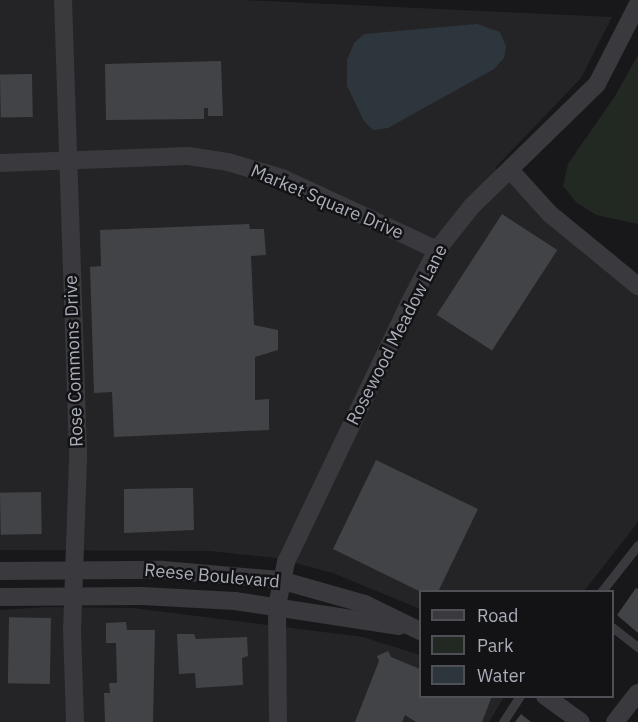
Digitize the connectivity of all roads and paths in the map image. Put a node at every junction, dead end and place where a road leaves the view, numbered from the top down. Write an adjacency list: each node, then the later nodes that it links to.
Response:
1 (63, 0): 3 (street, Rose Commons Drive)
2 (638, 4): 5 (street, Rosewood Meadow Lane)
3 (66, 161): 4 (street, Market Square Drive); 6 (street, Market Square Drive); 9 (street, Rose Commons Drive)
4 (0, 163)
5 (511, 171): 6 (street, Rosewood Meadow Lane); 7 (street)
6 (437, 250): 11 (street, Rosewood Meadow Lane)
7 (638, 286)
8 (638, 544): 12 (lane)
9 (74, 569): 10 (street, Reese Boulevard); 11 (street, Reese Boulevard); 13 (street, Rose Commons Drive)
10 (0, 571)
11 (280, 580): 15 (street, Rosewood Meadow Lane); 17 (street, Reese Boulevard)
12 (602, 590)
13 (73, 596): 14 (street, Reese Boulevard); 15 (street, Reese Boulevard); 22 (street, Rose Commons Drive)
14 (0, 597)
15 (277, 606): 17 (street, Reese Boulevard); 23 (street, Rosewood Meadow Lane)
16 (614, 629): 18 (lane)
17 (418, 630)
18 (638, 647)
19 (638, 693): 26 (street)
20 (519, 698): 24 (lane)
21 (547, 698): 25 (street)
22 (75, 722)
23 (278, 722)
24 (503, 722)
25 (580, 722)
26 (615, 722)

